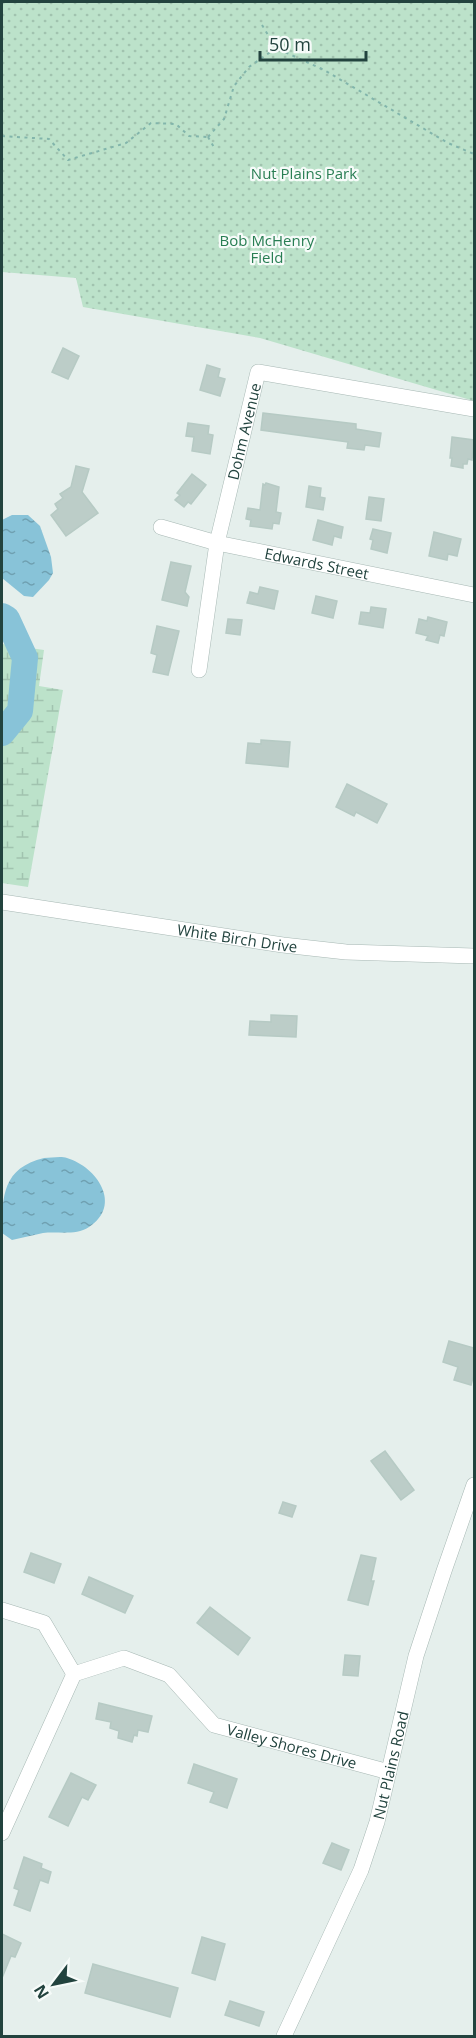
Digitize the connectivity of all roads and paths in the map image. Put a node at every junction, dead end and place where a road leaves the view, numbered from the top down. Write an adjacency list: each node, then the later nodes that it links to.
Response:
1 (262, 26): 2 (path)
2 (276, 48): 4 (path); 6 (path)
3 (2, 136): 4 (path)
4 (208, 137): 5 (path)
5 (215, 149)
6 (474, 154)
7 (474, 409): 9 (street, Dohm Avenue)
8 (161, 527): 9 (street, Edwards Street)
9 (217, 543): 10 (street, Edwards Street); 11 (street, Dohm Avenue)
10 (474, 595)
11 (199, 670)
12 (2, 902): 13 (street, White Birch Drive)
13 (474, 956)
14 (474, 1485): 17 (street, Nut Plains Road)
15 (2, 1610): 16 (street)
16 (74, 1674): 17 (street, Valley Shores Drive); 18 (street)
17 (389, 1772): 19 (street, Nut Plains Road)
18 (2, 1833)
19 (284, 2037)

